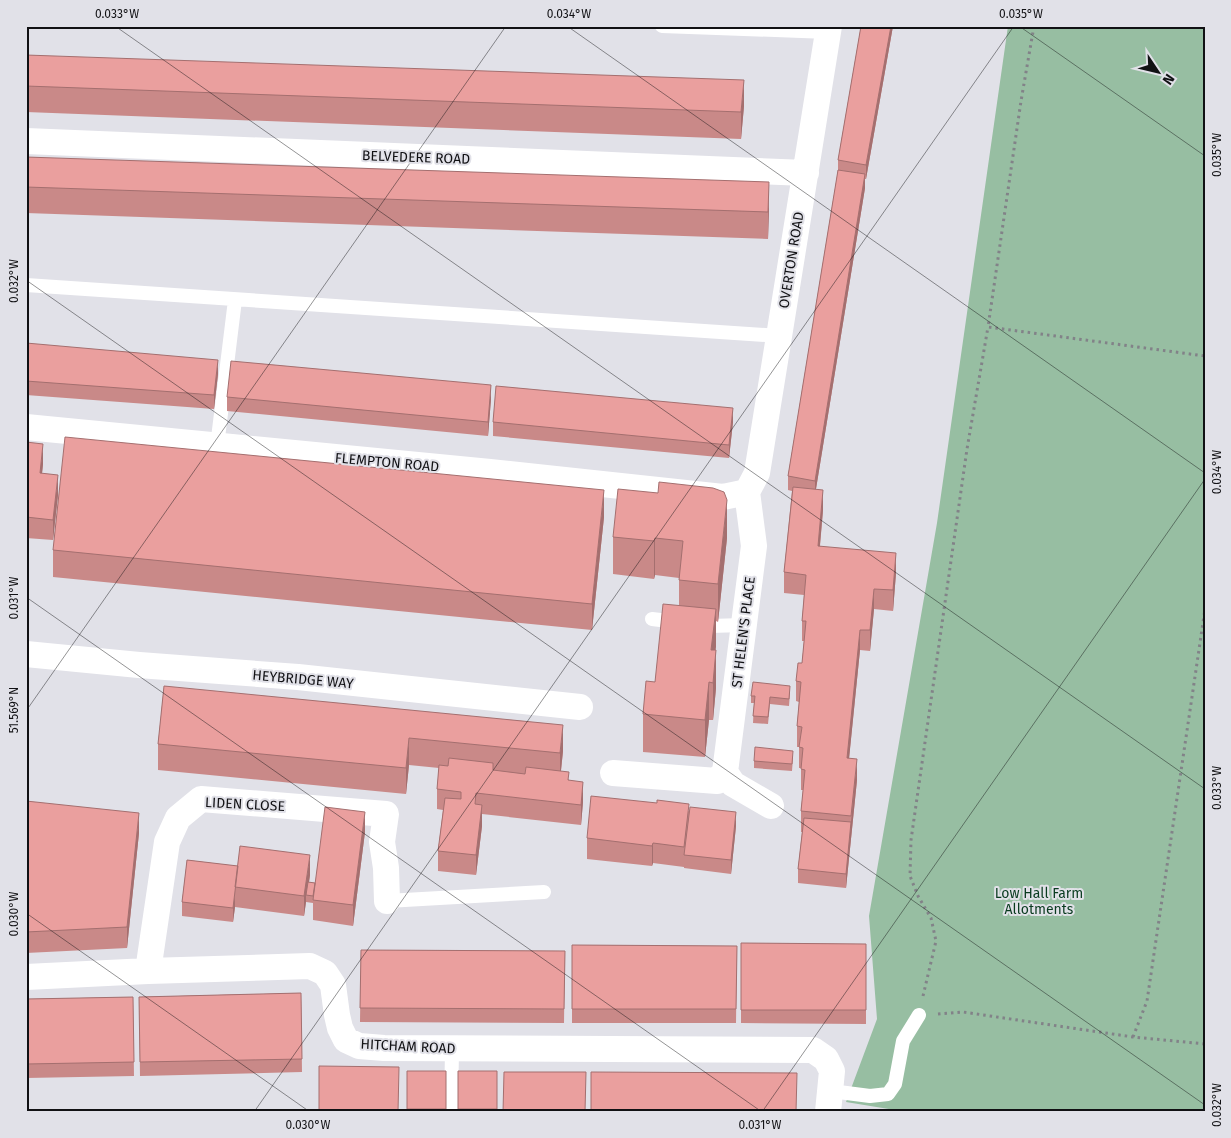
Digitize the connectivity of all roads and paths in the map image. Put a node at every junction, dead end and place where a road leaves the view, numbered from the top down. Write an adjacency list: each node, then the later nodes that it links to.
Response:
1 (662, 26): 3 (lane)
2 (1034, 26): 8 (path)
3 (829, 29): 5 (street, OVERTON ROAD)
4 (26, 141): 5 (street, BELVEDERE ROAD)
5 (806, 173): 9 (street, OVERTON ROAD)
6 (26, 285): 7 (lane)
7 (236, 300): 9 (lane); 12 (lane)
8 (988, 327): 10 (path); 26 (path)
9 (779, 336): 13 (street, OVERTON ROAD)
10 (1205, 356)
11 (26, 427): 12 (street, FLEMPTON ROAD)
12 (217, 446): 13 (street, FLEMPTON ROAD)
13 (748, 492): 16 (street, ST HELEN'S PLACE)
14 (1205, 609): 27 (path)
15 (652, 619): 16 (lane)
16 (744, 625): 19 (street, ST HELEN'S PLACE)
17 (26, 654): 18 (street, HEYBRIDGE WAY)
18 (580, 707)
19 (726, 772): 20 (street); 21 (street)
20 (614, 773)
21 (771, 806)
22 (544, 892): 23 (lane)
23 (387, 901): 24 (street, LIDEN CLOSE)
24 (148, 970): 25 (street, HITCHAM ROAD); 29 (street, HITCHAM ROAD)
25 (26, 977)
26 (919, 1015): 27 (path); 30 (lane)
27 (1132, 1036): 28 (path)
28 (1205, 1044)
29 (452, 1048): 30 (street, HITCHAM ROAD); 31 (lane)
30 (829, 1102)
31 (452, 1112)

